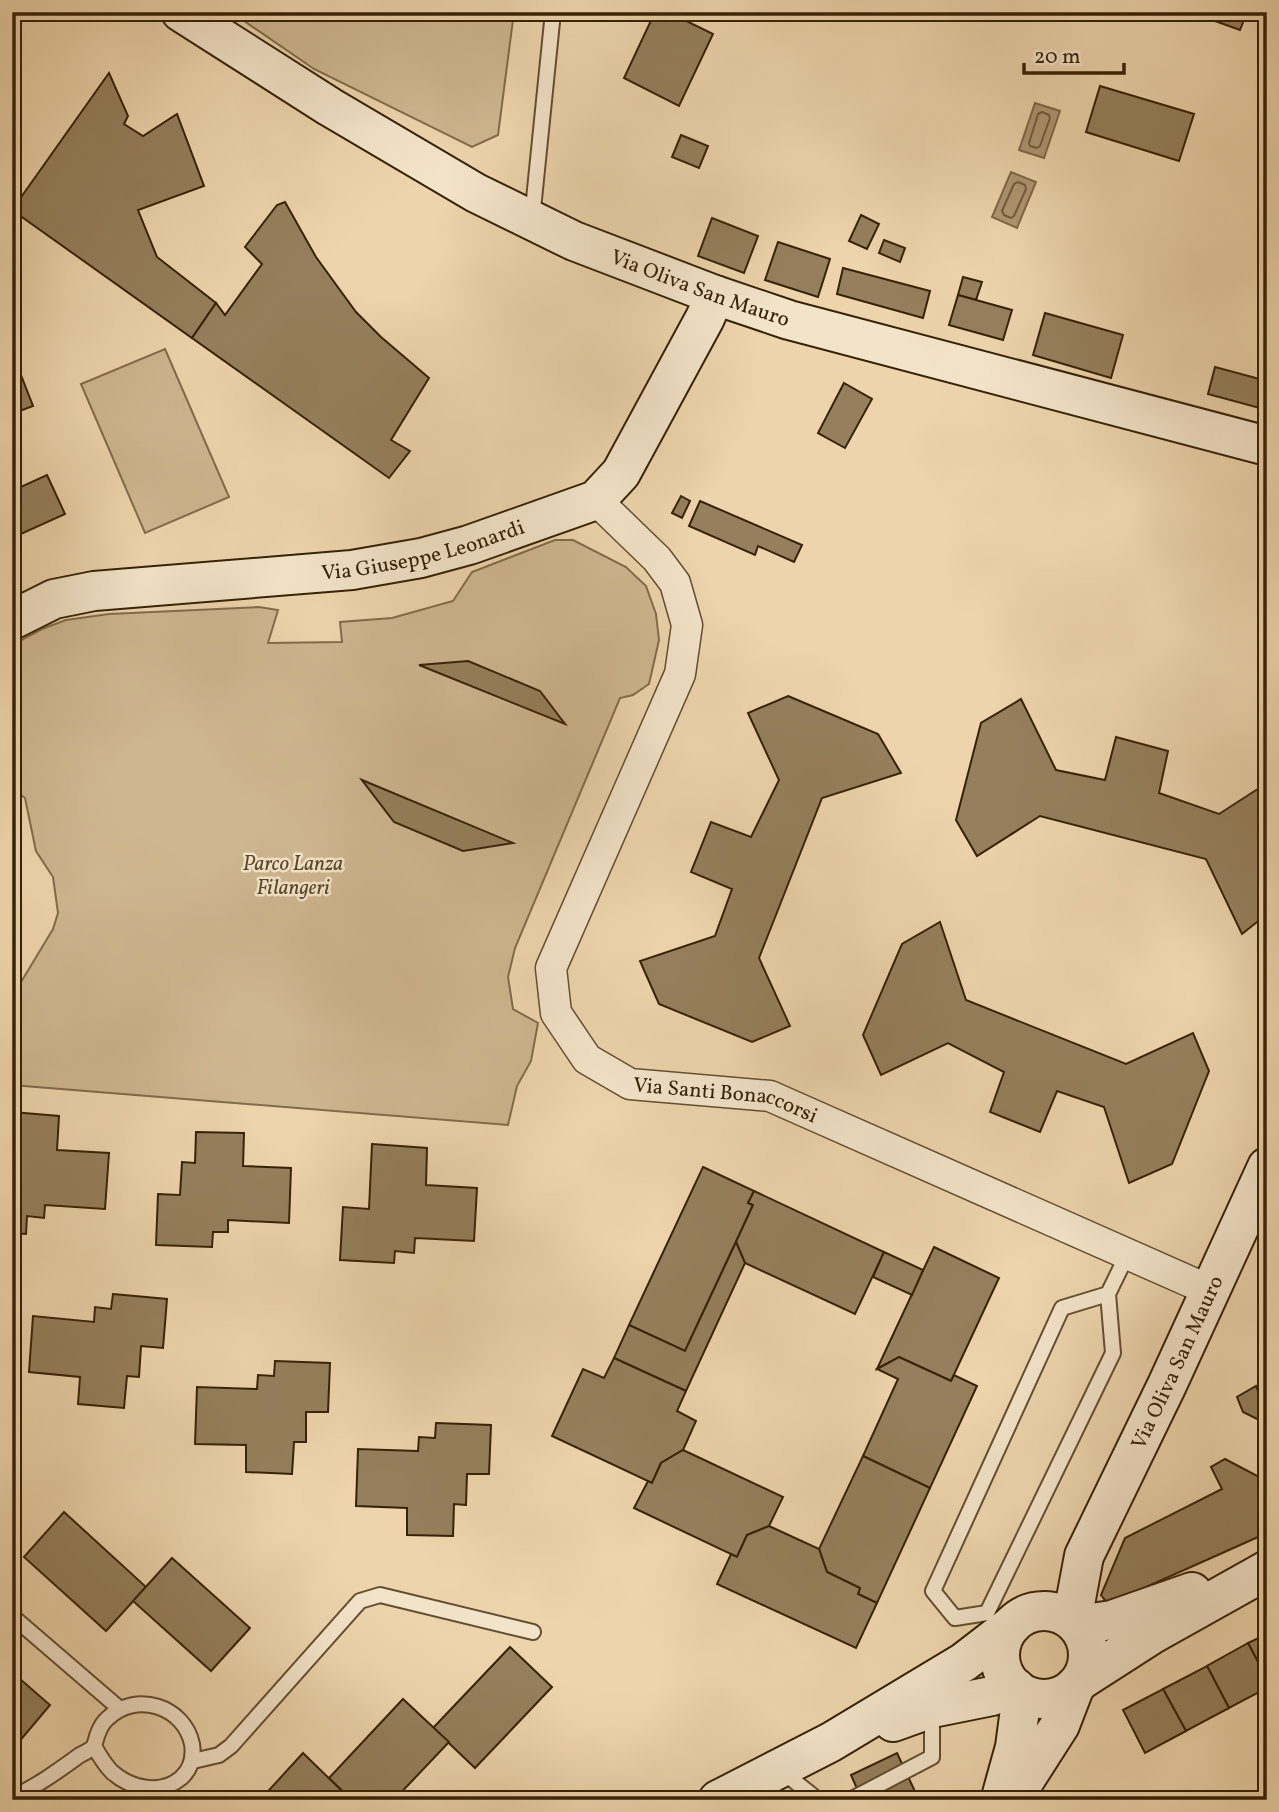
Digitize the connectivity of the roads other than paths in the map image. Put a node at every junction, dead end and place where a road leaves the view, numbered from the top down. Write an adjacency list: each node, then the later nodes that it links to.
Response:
1 (181, 12): 3 (street, Via Oliva San Mauro)
2 (553, 12): 3 (lane)
3 (532, 220): 4 (street, Via Oliva San Mauro)
4 (715, 295): 5 (street, Via Oliva San Mauro); 6 (street, Via Giuseppe Leonardi)
5 (1267, 446)
6 (596, 500): 7 (street, Via Giuseppe Leonardi); 9 (street, Via Santi Bonaccorsi)
7 (12, 620)
8 (1267, 1167): 10 (street, Via Oliva San Mauro)
9 (1128, 1253): 10 (street, Via Santi Bonaccorsi); 11 (lane)
10 (1210, 1291): 12 (street, Via Oliva San Mauro)
11 (1108, 1294): 11 (lane)
12 (1084, 1556): 15 (street); 16 (street)
13 (1267, 1568): 16 (street); 18 (street)
14 (12, 1615): 20 (lane)
15 (1016, 1621): 16 (street); 19 (street); 22 (street)
16 (1074, 1623): 18 (street)
17 (533, 1632): 24 (lane)
18 (1078, 1683): 19 (street); 31 (street)
19 (1019, 1691): 21 (street); 30 (street)
20 (120, 1709): 23 (lane); 24 (lane)
21 (932, 1709): 22 (street); 29 (lane)
22 (831, 1742): 25 (street)
23 (94, 1746): 24 (lane); 26 (lane)
24 (193, 1761)
25 (765, 1783): 27 (street); 28 (lane)
26 (12, 1798)
27 (718, 1800)
28 (818, 1800)
29 (850, 1800)
30 (1000, 1800)
31 (1012, 1800)

